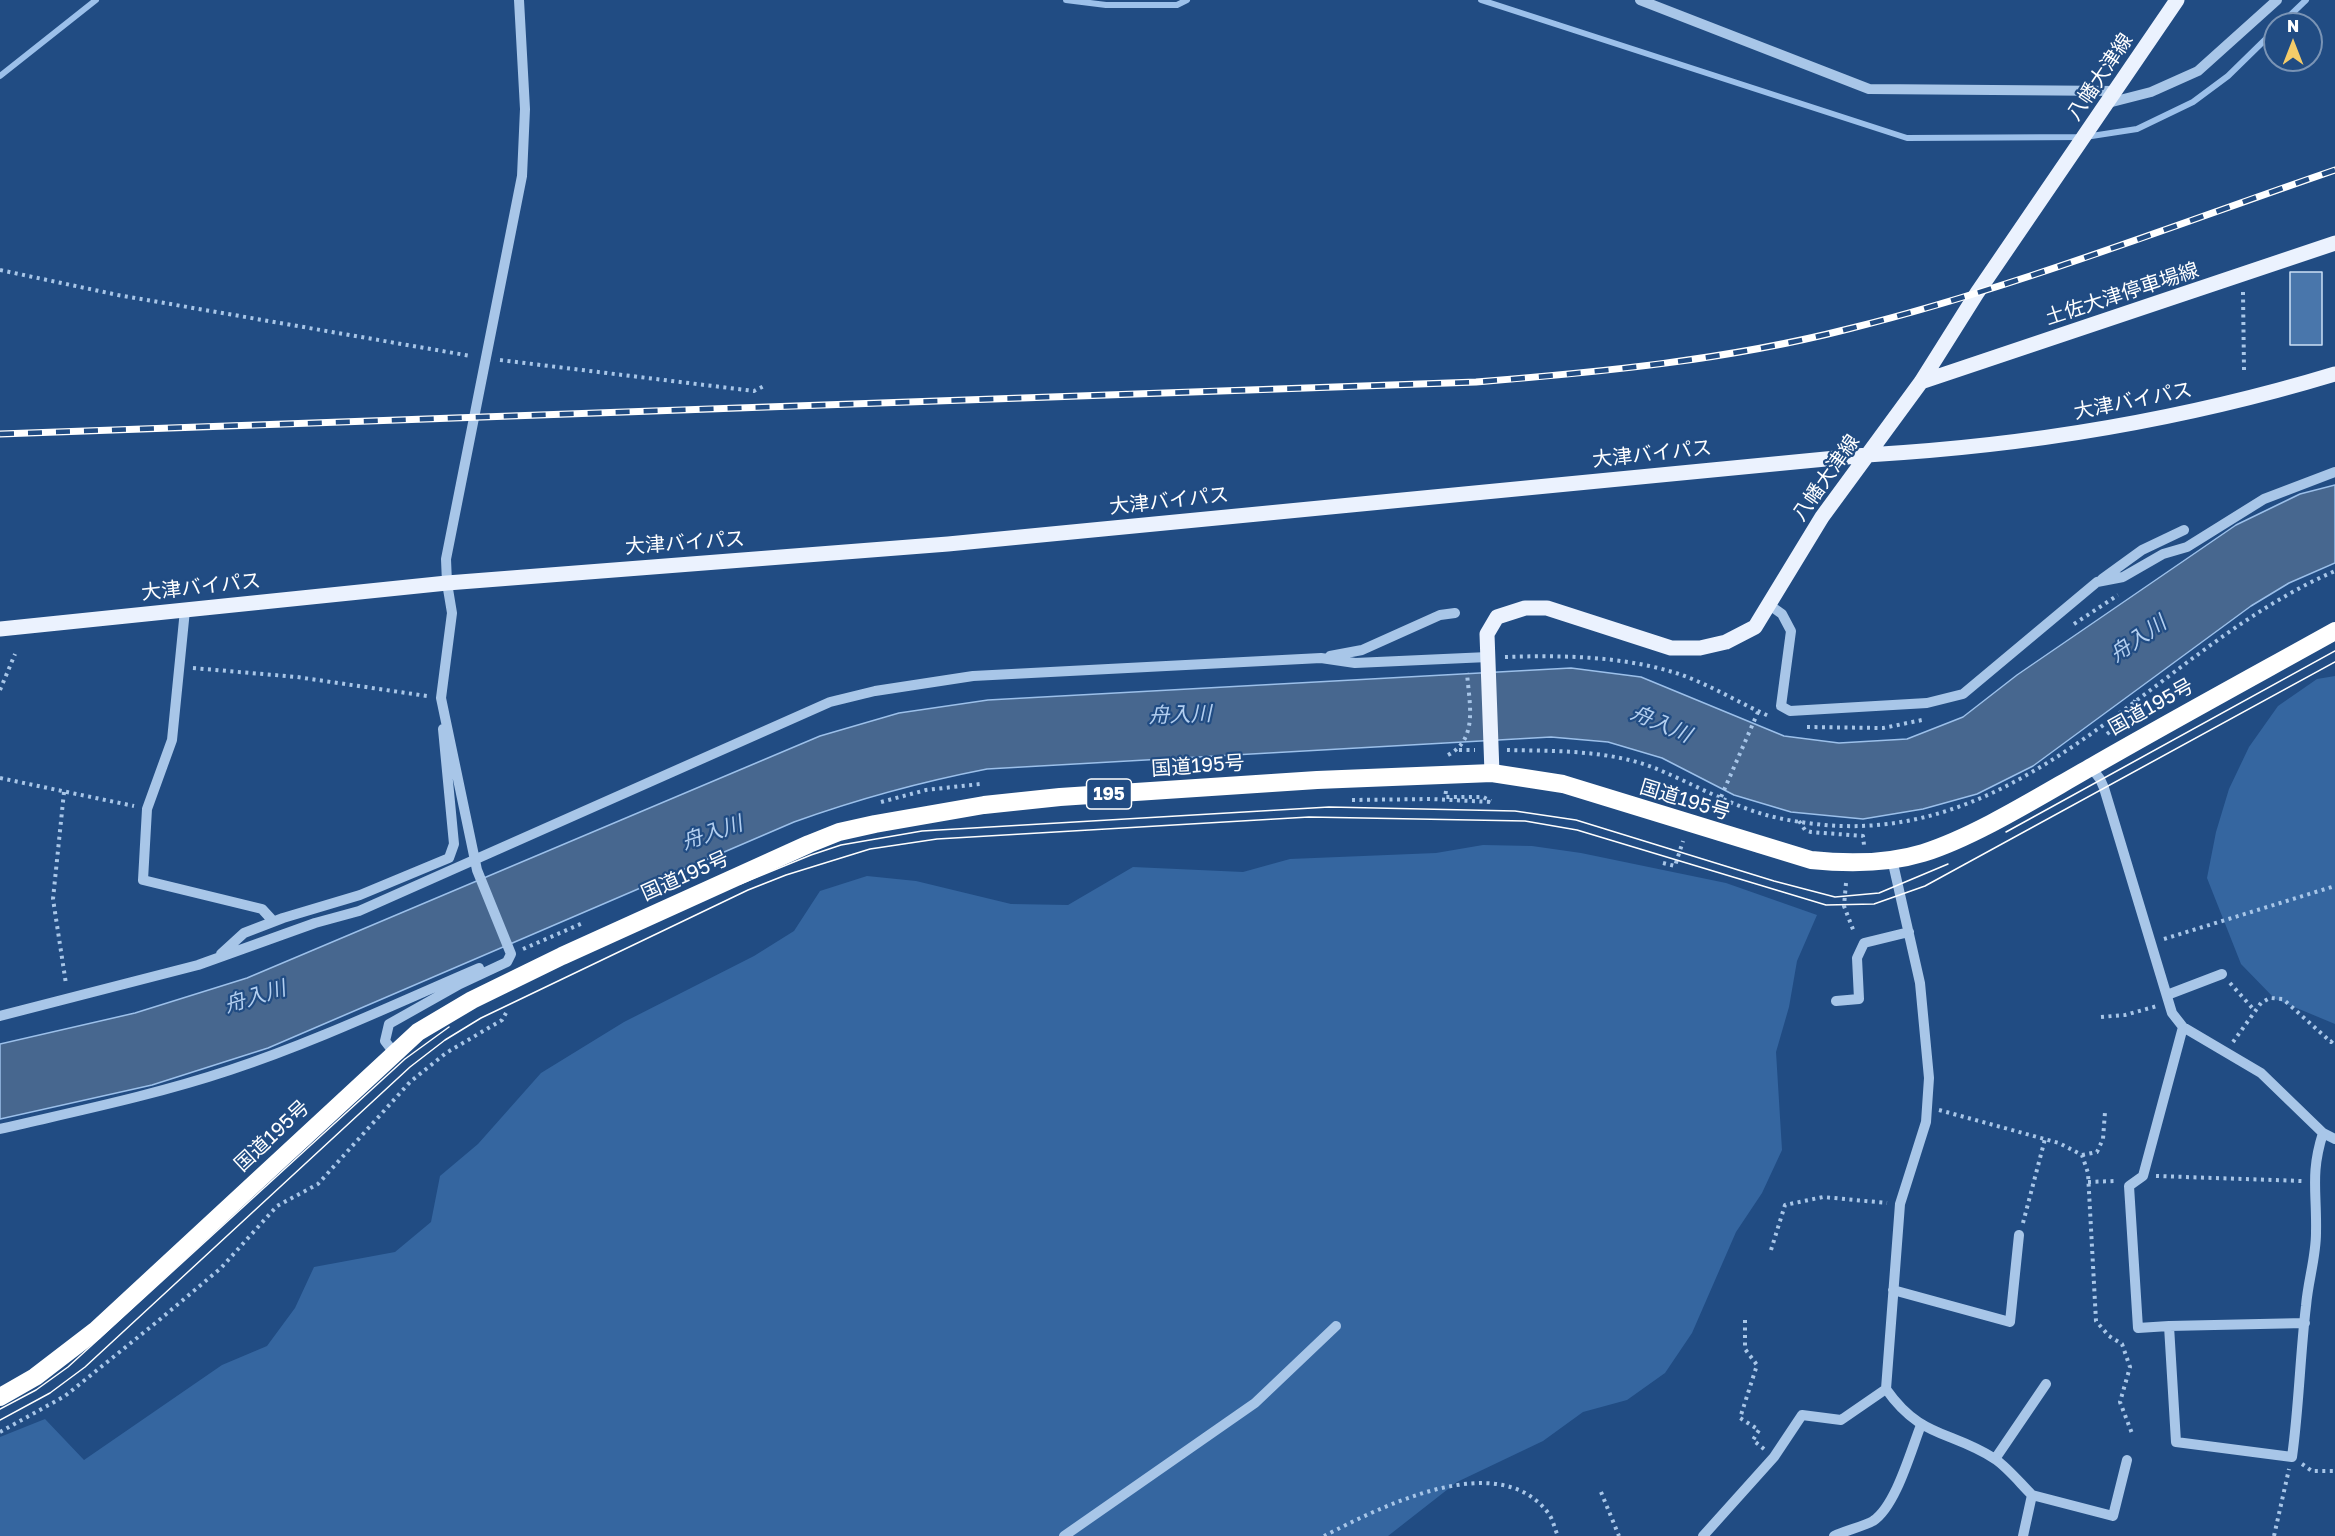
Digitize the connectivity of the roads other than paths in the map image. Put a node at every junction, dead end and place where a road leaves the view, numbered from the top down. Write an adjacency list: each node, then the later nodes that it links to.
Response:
1 (519, 0): 13 (street)
2 (1640, 0): 5 (street)
3 (2176, 0): 5 (main road, 八幡大津線)
4 (2277, 0): 5 (street)
5 (2113, 97): 8 (main road, 八幡大津線)
6 (2335, 243): 8 (main road, 土佐大津停車場線)
7 (2335, 374): 9 (main road, 大津バイパス)
8 (1921, 382): 9 (main road, 八幡大津線)
9 (1867, 455): 13 (main road, 大津バイパス); 14 (main road, 八幡大津線)
10 (2335, 472): 12 (street)
11 (2184, 530): 12 (street)
12 (2097, 582): 14 (street)
13 (447, 583): 15 (main road, 大津バイパス); 21 (street)
14 (1768, 604): 20 (main road, 八幡大津線)
15 (185, 610): 17 (main road, 大津バイパス); 26 (street)
16 (1455, 613): 19 (street)
17 (0, 629)
18 (2335, 631): 22 (highway, 国道195号 / 195)
19 (1321, 658): 20 (street); 24 (street)
20 (1488, 661): 23 (main road, 八幡大津線)
21 (442, 703): 24 (street); 26 (street)
22 (2091, 767): 25 (highway, 国道195号 / 195); 31 (street)
23 (1492, 774): 25 (highway, 国道195号 / 195); 35 (highway, 国道195号 / 195)
24 (476, 858): 28 (street); 29 (street)
25 (1892, 859): 27 (street)
26 (273, 921): 29 (street)
27 (1909, 932): 32 (street); 40 (street)
28 (510, 951): 35 (street); 36 (street)
29 (219, 957): 33 (street)
30 (2222, 974): 31 (street)
31 (2168, 999): 34 (street)
32 (1836, 1001)
33 (0, 1016)
34 (2183, 1028): 37 (street); 43 (street)
35 (395, 1054): 46 (highway, 国道195号 / 195)
36 (0, 1129)
37 (2323, 1133): 38 (street); 41 (street)
38 (2335, 1139)
39 (2019, 1235): 40 (street)
40 (1893, 1290): 45 (street)
41 (2304, 1323): 43 (street); 43 (street)
42 (1336, 1326): 51 (street)
43 (2169, 1326)
44 (2046, 1384): 48 (street)
45 (1886, 1389): 47 (street); 52 (street)
46 (0, 1397)
47 (1921, 1425): 48 (street); 53 (street)
48 (1995, 1459): 50 (street)
49 (2127, 1460): 50 (street)
50 (2032, 1495): 54 (street)
51 (1064, 1536)
52 (1703, 1536)
53 (1834, 1536)
54 (2023, 1536)

